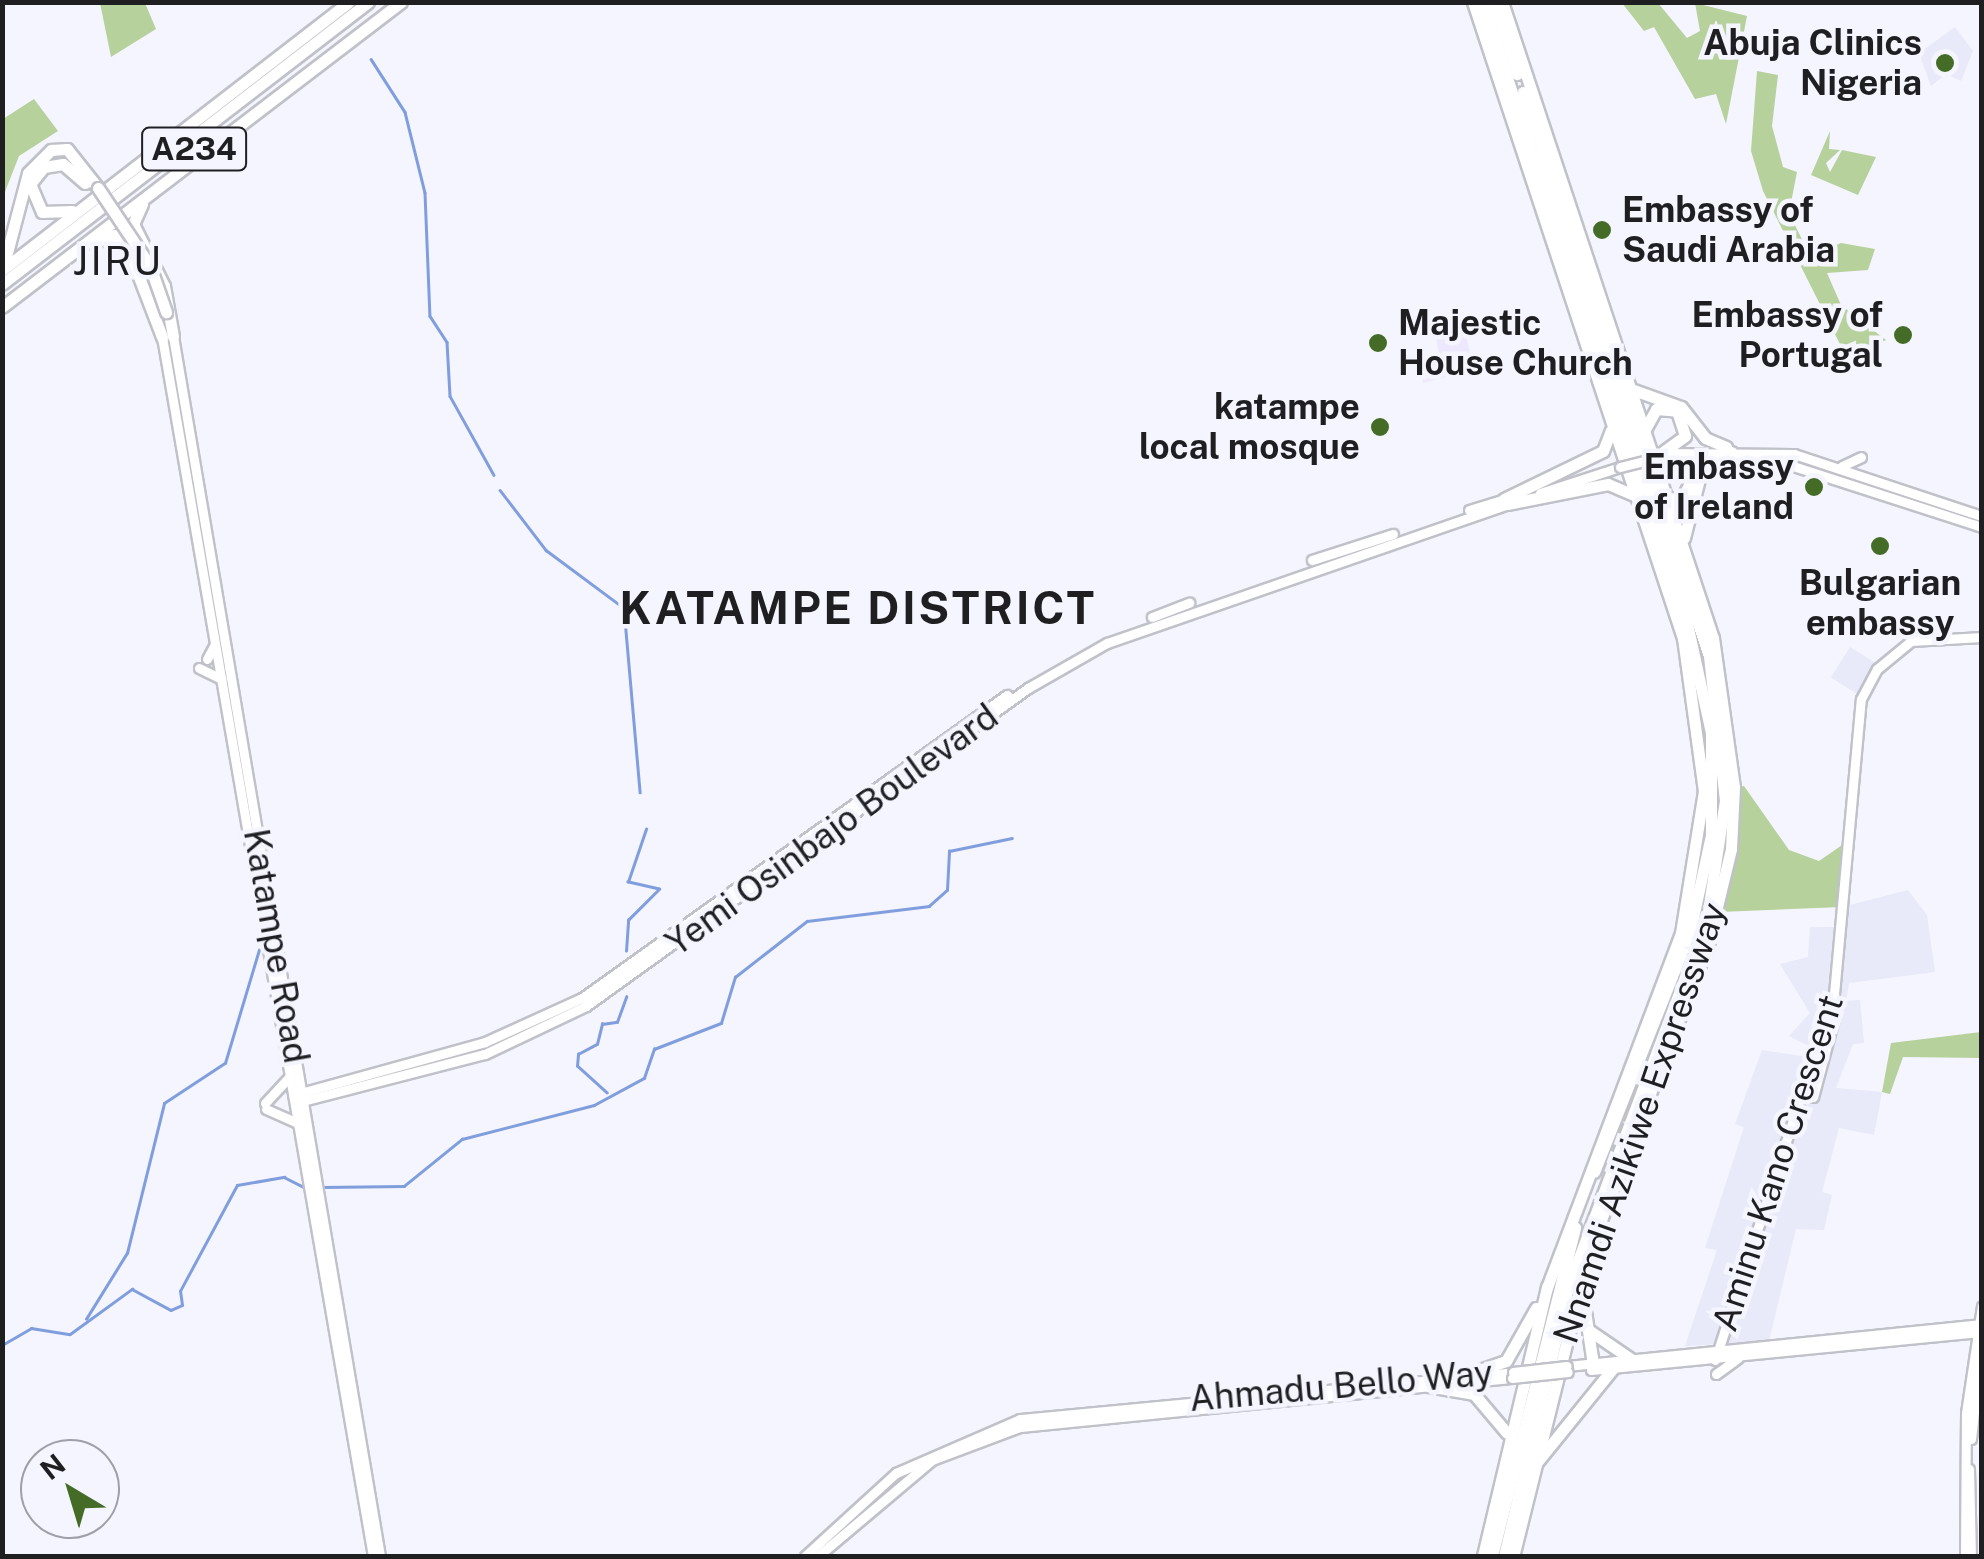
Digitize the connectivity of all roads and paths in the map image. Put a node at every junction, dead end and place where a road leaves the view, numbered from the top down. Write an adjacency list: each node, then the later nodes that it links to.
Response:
1 (350, 2): 11 (highway)
2 (368, 2): 9 (highway, A234)
3 (388, 2): 9 (highway, A234)
4 (401, 2): 12 (highway)
5 (1473, 2): 24 (highway, Nnamdi Azikiwe Expressway)
6 (1482, 2): 10 (highway, Nnamdi Azikiwe Expressway)
7 (1494, 2): 10 (highway, Nnamdi Azikiwe Expressway)
8 (1502, 2): 21 (highway, Nnamdi Azikiwe Expressway)
9 (295, 64): 11 (highway); 12 (highway); 20 (highway, A234); 23 (highway, A234)
10 (1513, 84): 19 (highway, Nnamdi Azikiwe Expressway); 22 (highway, Nnamdi Azikiwe Expressway)
11 (240, 86): 16 (highway)
12 (257, 110): 15 (highway)
13 (60, 146): 14 (highway); 16 (highway); 18 (highway)
14 (71, 167): 16 (highway); 16 (highway)
15 (157, 186): 17 (highway); 25 (highway)
16 (93, 195): 18 (highway); 25 (highway, bridge)
17 (57, 264): 23 (highway); 25 (highway)
18 (2, 268)
19 (1578, 268): 21 (highway); 48 (highway, Nnamdi Azikiwe Expressway)
20 (2, 284)
21 (1596, 291): 26 (highway, Nnamdi Azikiwe Expressway)
22 (1575, 296): 24 (highway); 41 (highway, Nnamdi Azikiwe Expressway)
23 (5, 302)
24 (1576, 326): 27 (highway, Nnamdi Azikiwe Expressway)
25 (168, 336): 31 (main road, Katampe Road)
26 (1628, 388): 28 (highway, Nnamdi Azikiwe Expressway); 29 (highway)
27 (1611, 426): 34 (highway, Nnamdi Azikiwe Expressway); 36 (highway)
28 (1644, 436): 30 (highway); 35 (highway, Nnamdi Azikiwe Expressway)
29 (1729, 450): 30 (main road, Yemi Osinbajo Boulevard); 32 (main road); 38 (main road); 39 (highway)
30 (1662, 454): 35 (highway); 36 (main road, Yemi Osinbajo Boulevard, bridge)
31 (189, 460): 43 (main road, Katampe Road); 53 (main road, Katampe Road)
32 (1840, 466): 33 (main road); 33 (main road)
33 (1876, 479): 37 (main road)
34 (1634, 495): 36 (highway); 40 (highway, Nnamdi Azikiwe Expressway)
35 (1665, 497): 39 (highway, Nnamdi Azikiwe Expressway)
36 (1506, 502): 52 (main road, Yemi Osinbajo Boulevard)
37 (1982, 516)
38 (1982, 527)
39 (1686, 557): 45 (highway, Nnamdi Azikiwe Expressway)
40 (1670, 602): 41 (highway); 51 (highway, Nnamdi Azikiwe Expressway)
41 (1686, 619): 50 (highway, Nnamdi Azikiwe Expressway)
42 (1982, 639): 49 (main road)
43 (216, 642): 44 (main road); 47 (main road, Katampe Road)
44 (207, 659)
45 (1720, 664): 48 (highway); 60 (highway, Nnamdi Azikiwe Expressway)
46 (199, 668): 47 (main road)
47 (222, 679): 53 (main road, Katampe Road)
48 (1718, 696): 58 (highway, Nnamdi Azikiwe Expressway)
49 (1850, 906): 67 (main road, Aminu Kano Crescent); 69 (main road, Aminu Kano Crescent)
50 (1678, 966): 51 (highway); 61 (highway, Nnamdi Azikiwe Expressway)
51 (1660, 989): 59 (highway, Nnamdi Azikiwe Expressway)
52 (428, 1066): 54 (main road, Yemi Osinbajo Boulevard); 56 (main road, Yemi Osinbajo Boulevard)
53 (293, 1072): 54 (main road); 55 (main road, Katampe Road); 57 (main road)
54 (326, 1088): 55 (main road, Yemi Osinbajo Boulevard)
55 (298, 1098): 56 (main road, Yemi Osinbajo Boulevard); 57 (main road, Katampe Road)
56 (315, 1100): 57 (main road)
57 (302, 1120): 82 (main road, Katampe Road)
58 (1612, 1158): 60 (highway); 80 (highway, Nnamdi Azikiwe Expressway)
59 (1583, 1180): 61 (highway); 63 (highway, Nnamdi Azikiwe Expressway)
60 (1608, 1193): 62 (highway, Nnamdi Azikiwe Expressway)
61 (1583, 1203): 86 (highway, Nnamdi Azikiwe Expressway)
62 (1580, 1278): 65 (highway); 79 (highway, Nnamdi Azikiwe Expressway)
63 (1548, 1286): 74 (highway); 78 (highway, Nnamdi Azikiwe Expressway)
64 (1981, 1308): 66 (main road)
65 (1589, 1329): 71 (highway); 75 (highway)
66 (1974, 1329): 68 (main road); 70 (main road, Ahmadu Bello Way)
67 (1730, 1333): 69 (main road, Aminu Kano Crescent); 70 (main road)
68 (1978, 1345): 89 (main road)
69 (1719, 1353): 70 (main road, Ahmadu Bello Way); 71 (main road, Ahmadu Bello Way); 72 (main road, Ahmadu Bello Way)
70 (1740, 1354): 72 (main road)
71 (1631, 1359): 75 (main road, Ahmadu Bello Way)
72 (1694, 1362): 73 (main road, Ahmadu Bello Way)
73 (1613, 1368): 75 (highway)
74 (1509, 1371): 75 (main road, Ahmadu Bello Way, bridge); 76 (highway); 77 (main road, Ahmadu Bello Way)
75 (1593, 1372): 79 (highway)
76 (1468, 1374): 83 (main road, Ahmadu Bello Way)
77 (1428, 1386): 78 (highway); 84 (main road, Ahmadu Bello Way)
78 (1508, 1437): 85 (highway, Nnamdi Azikiwe Expressway)
79 (1532, 1470): 81 (highway, Nnamdi Azikiwe Expressway)
80 (1514, 1506): 81 (highway); 87 (highway, Nnamdi Azikiwe Expressway)
81 (1516, 1539): 88 (highway, Nnamdi Azikiwe Expressway)
82 (376, 1556)
83 (805, 1556)
84 (818, 1556)
85 (1484, 1556)
86 (1492, 1556)
87 (1504, 1556)
88 (1513, 1556)
89 (1968, 1556)

